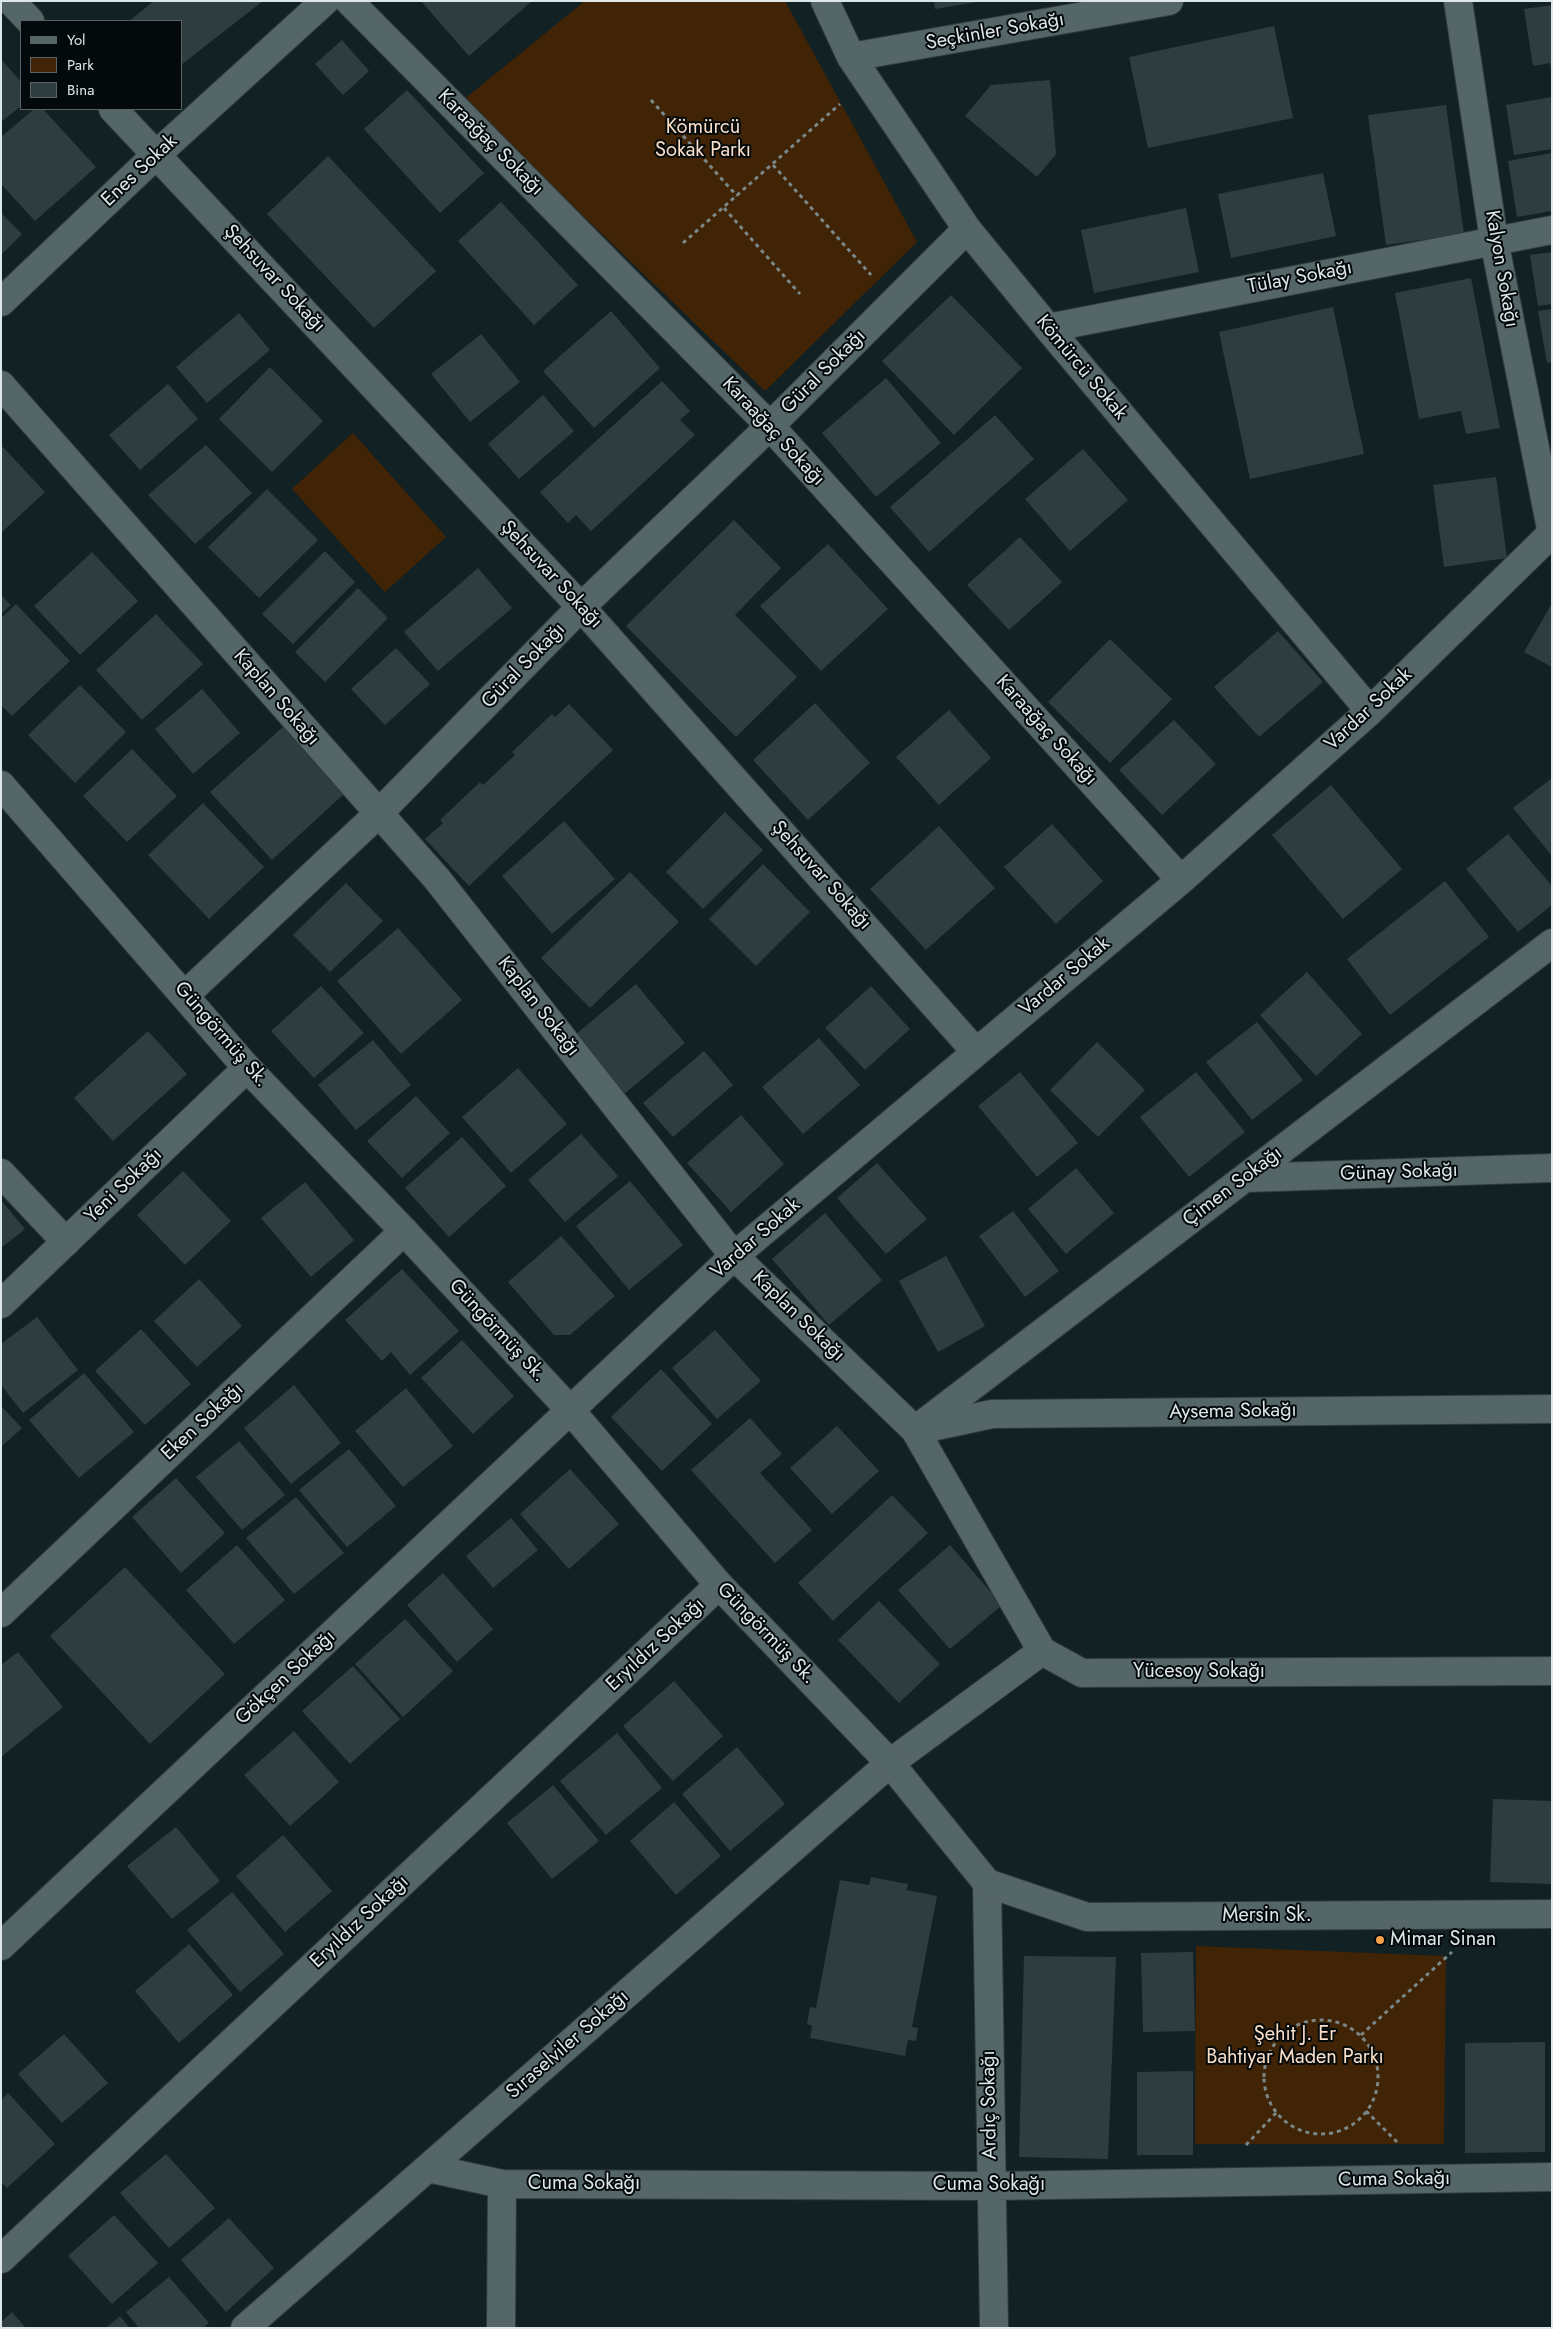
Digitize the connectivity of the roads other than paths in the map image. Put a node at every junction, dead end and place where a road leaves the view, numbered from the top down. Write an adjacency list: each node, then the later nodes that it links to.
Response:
1 (10, 1): 7 (street)
2 (325, 1): 10 (street, Enes Sokak)
3 (349, 1): 17 (street, Karaağaç Sokağı)
4 (825, 1): 8 (street, Kömürcü Sokak)
5 (1169, 1): 8 (street, Seçkinler Sokağı)
6 (1458, 1): 13 (street, Kalyon Sokağı)
7 (29, 20)
8 (851, 57): 11 (street, Kömürcü Sokak)
9 (114, 110): 10 (street, Şehsuvar Sokağı)
10 (156, 154): 14 (street, Enes Sokak); 19 (street, Şehsuvar Sokağı)
11 (967, 229): 15 (street, Kömürcü Sokak); 17 (street, Güral Sokağı)
12 (1552, 230): 13 (street, Tülay Sokağı)
13 (1494, 240): 15 (street, Tülay Sokağı); 18 (street, Kalyon Sokağı)
14 (1, 302)
15 (1048, 328): 20 (street, Kömürcü Sokak)
16 (1, 385): 22 (street, Kaplan Sokağı)
17 (770, 426): 19 (street, Güral Sokağı); 23 (street, Karaağaç Sokağı)
18 (1551, 534): 20 (street, Vardar Sokak)
19 (581, 607): 22 (street, Güral Sokağı); 26 (street, Şehsuvar Sokağı)
20 (1370, 711): 23 (street, Vardar Sokak)
21 (1, 785): 25 (street, Güngörmüş Sk.)
22 (378, 814): 25 (street, Güral Sokağı); 33 (street, Kaplan Sokağı)
23 (1181, 880): 26 (street, Vardar Sokak)
24 (1552, 943): 30 (street, Çimen Sokağı)
25 (185, 995): 27 (street, Güngörmüş Sk.)
26 (976, 1052): 33 (street, Vardar Sokak)
27 (247, 1068): 31 (street, Güngörmüş Sk.); 32 (street, Yeni Sokağı)
28 (1552, 1168): 30 (street, Günay Sokağı)
29 (1, 1173): 32 (street)
30 (1246, 1178): 37 (street, Çimen Sokağı)
31 (404, 1231): 36 (street, Güngörmüş Sk.); 39 (street, Eken Sokağı)
32 (66, 1242): 34 (street, Yeni Sokağı)
33 (734, 1256): 36 (street, Vardar Sokak); 37 (street, Kaplan Sokağı)
34 (1, 1304)
35 (1552, 1409): 37 (street, Aysema Sokağı)
36 (570, 1410): 38 (street, Güngörmüş Sk.); 45 (street, Gökçen Sokağı)
37 (915, 1430): 40 (street, Kaplan Sokağı)
38 (719, 1585): 42 (street, Güngörmüş Sk.); 50 (street, Eryıldız Sokağı)
39 (1, 1612)
40 (1042, 1651): 41 (street, Yücesoy Sokağı); 42 (street)
41 (1552, 1671)
42 (890, 1762): 43 (street, Güngörmüş Sk.); 46 (street, Sıraselviler Sokağı)
43 (987, 1883): 44 (street, Mersin Sk.); 49 (street, Ardıç Sokağı)
44 (1552, 1914)
45 (1, 1946)
46 (428, 2168): 48 (street, Cuma Sokağı); 51 (street, Sıraselviler Sokağı)
47 (1552, 2177): 49 (street, Cuma Sokağı)
48 (502, 2184): 49 (street, Cuma Sokağı); 52 (street)
49 (991, 2186): 53 (street, Ardıç Sokağı)
50 (1, 2259)
51 (246, 2328)
52 (501, 2328)
53 (994, 2328)

